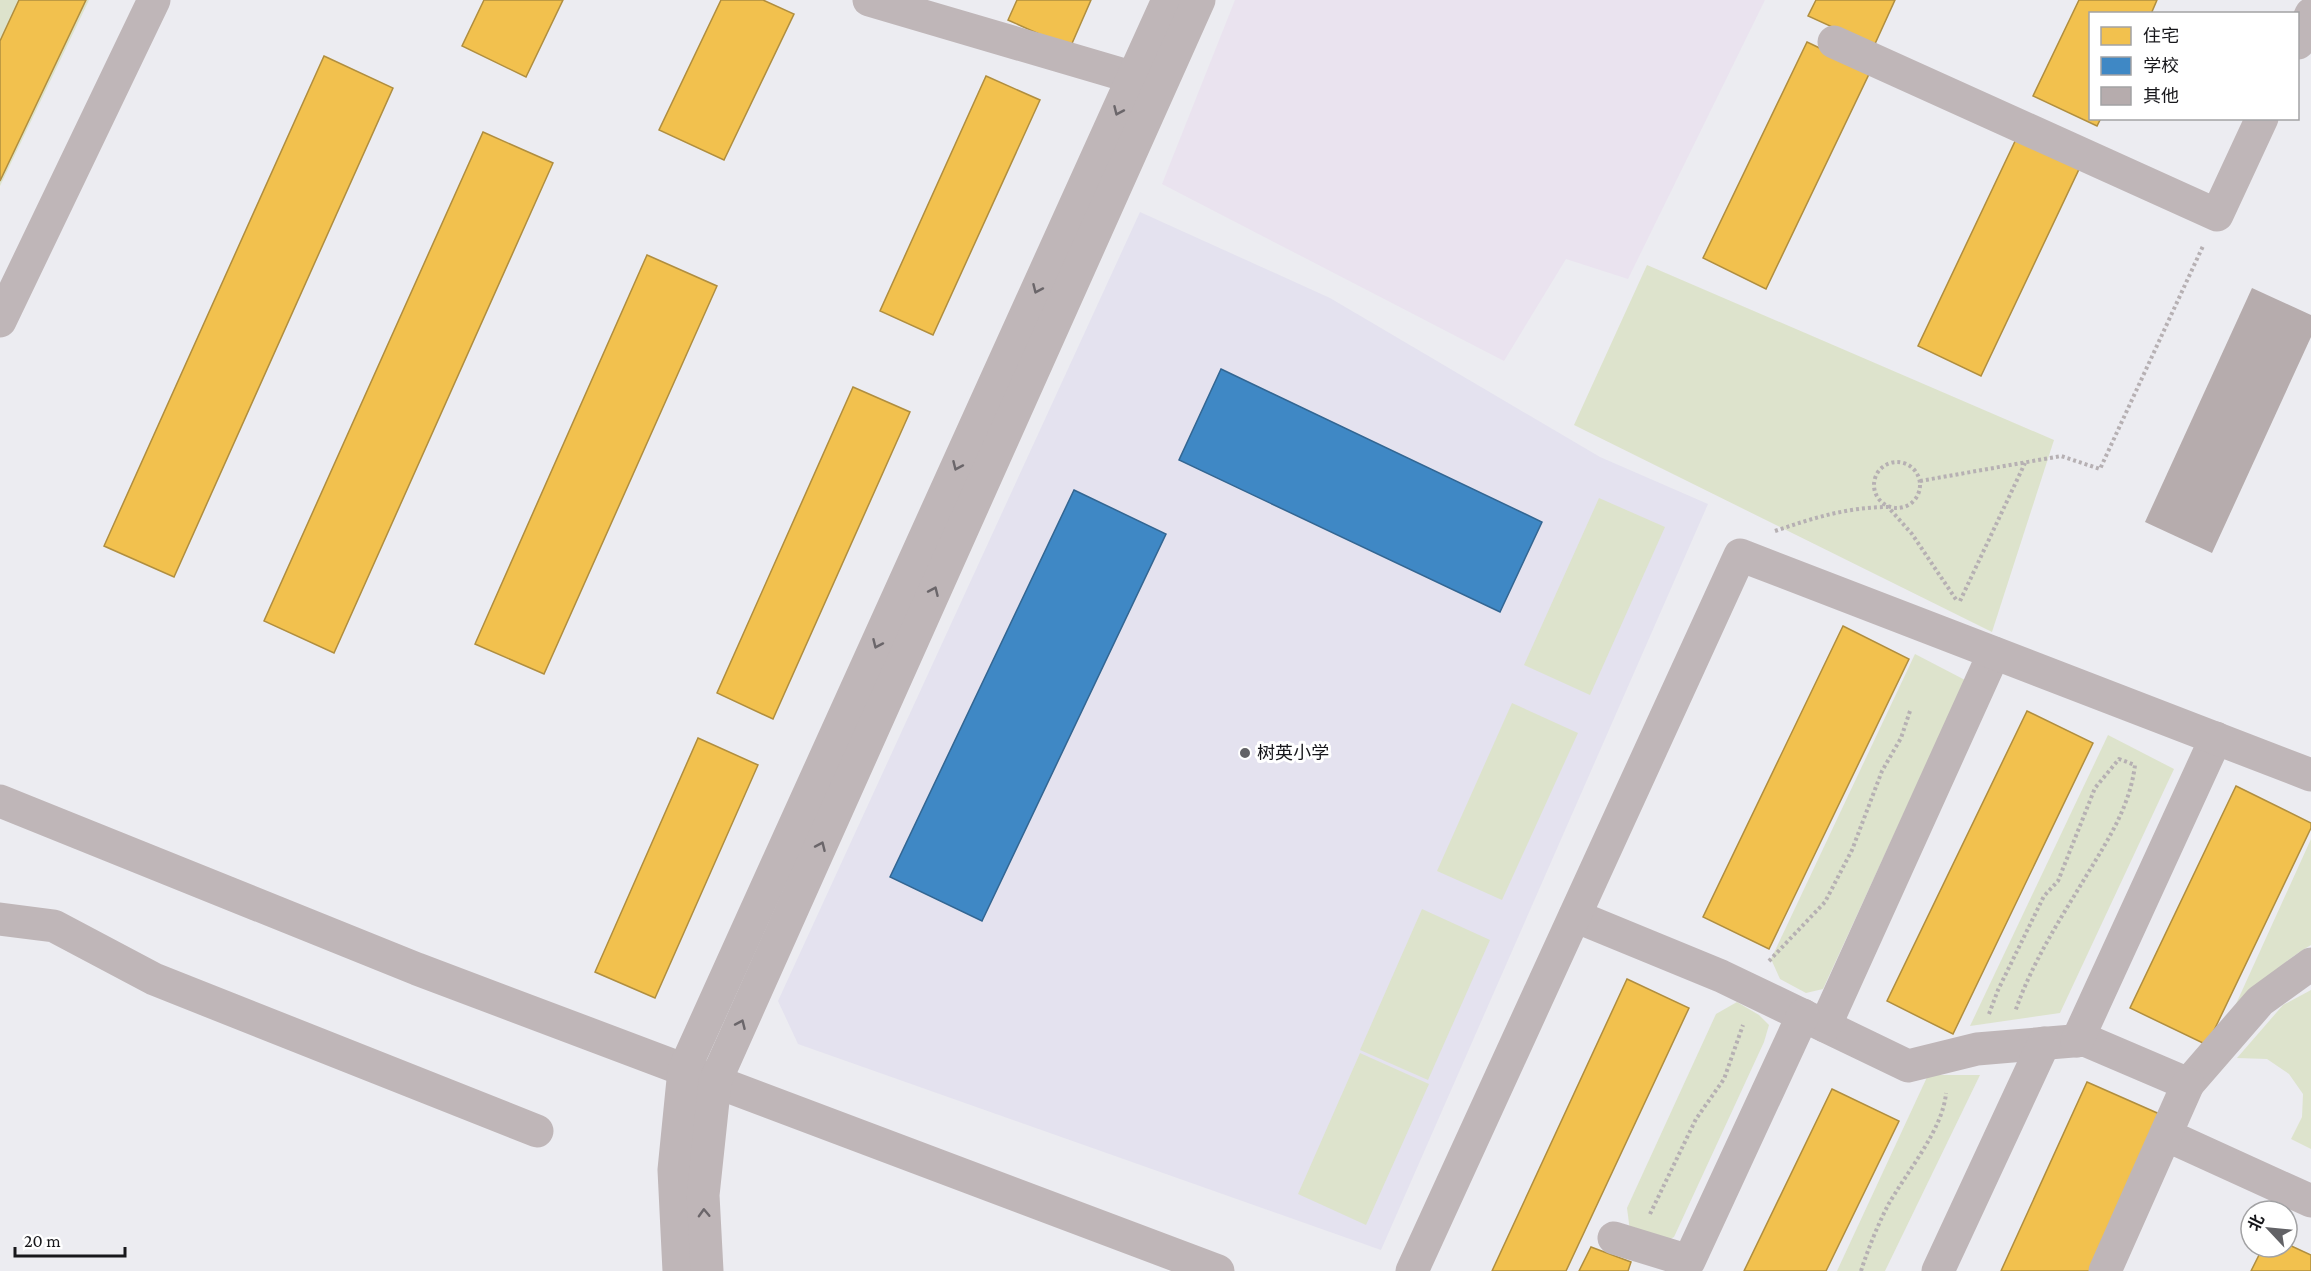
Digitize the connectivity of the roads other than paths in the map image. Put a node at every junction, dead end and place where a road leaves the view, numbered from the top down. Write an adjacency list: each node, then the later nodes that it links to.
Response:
1 (154, 0): 10 (street)
2 (868, 0): 8 (street)
3 (1168, 0): 8 (street)
4 (1199, 0): 8 (street)
5 (2311, 14): 6 (street)
6 (2299, 41)
7 (1834, 42): 9 (street)
8 (1147, 81): 21 (street, one-way to 21); 22 (street, one-way to 8)
9 (2261, 120)
10 (0, 321)
11 (1994, 653): 12 (street); 15 (street); 18 (street)
12 (2216, 738): 13 (street); 19 (street)
13 (2311, 775)
14 (0, 801): 21 (street)
15 (1575, 916): 18 (street); 32 (street)
16 (0, 919): 24 (street)
17 (2311, 964): 23 (street)
18 (1814, 1021): 20 (street); 28 (street)
19 (2077, 1041): 20 (street); 23 (street)
20 (2044, 1043): 33 (street)
21 (684, 1070): 22 (street); 29 (street)
22 (715, 1082): 30 (street, one-way to 22); 31 (street)
23 (2188, 1084): 25 (street)
24 (537, 1131)
25 (2166, 1134): 26 (street); 34 (street)
26 (2311, 1201)
27 (1614, 1238): 28 (street)
28 (1645, 1260)
29 (679, 1271)
30 (707, 1271)
31 (1218, 1271)
32 (1412, 1271)
33 (1938, 1271)
34 (2105, 1271)

